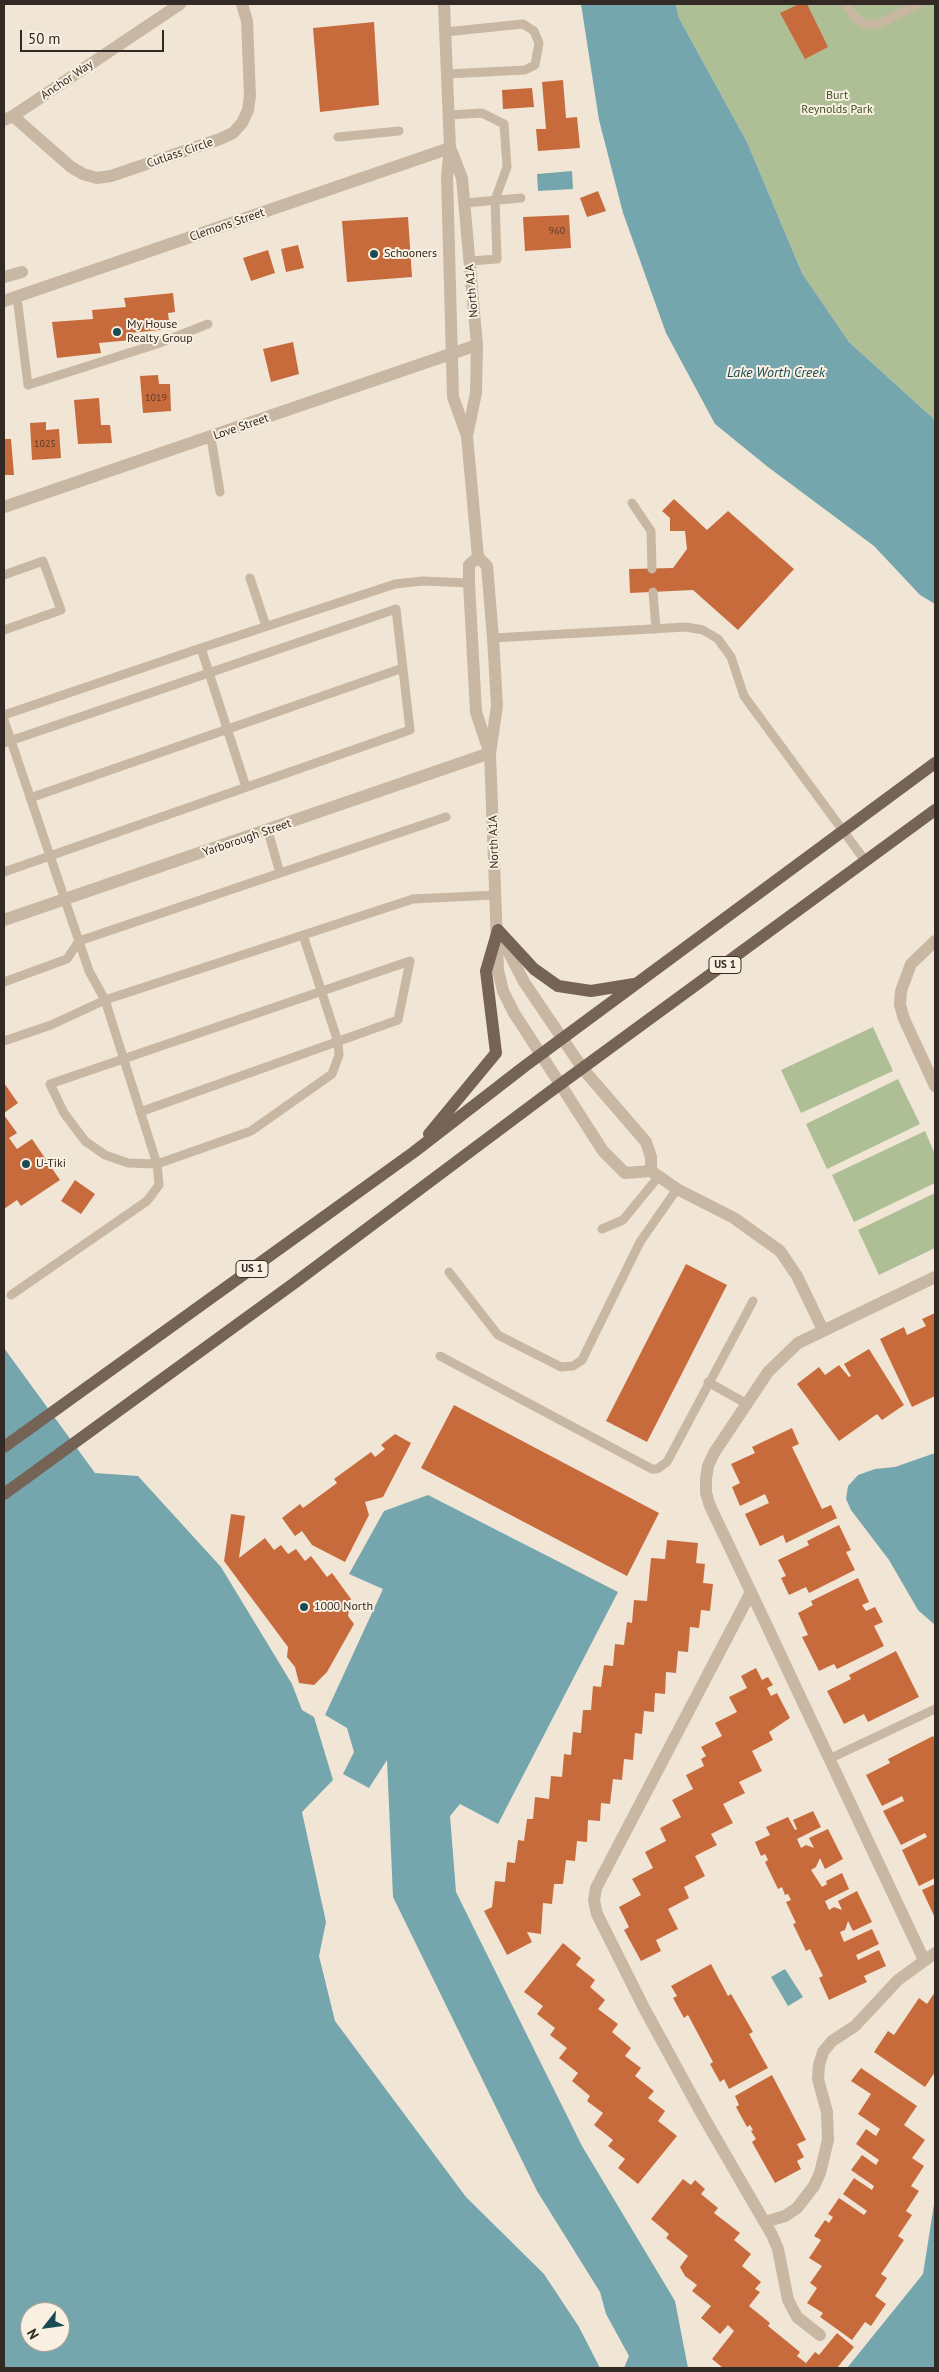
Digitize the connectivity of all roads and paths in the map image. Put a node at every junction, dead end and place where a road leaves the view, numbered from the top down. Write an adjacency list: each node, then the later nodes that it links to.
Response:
1 (180, 4): 9 (street, Anchor Way)
2 (242, 4): 9 (street, Cutlass Circle)
3 (444, 4): 6 (street, North A1A)
4 (846, 4): 5 (lane)
5 (919, 4)
6 (445, 32): 7 (street, North A1A); 7 (lane)
7 (447, 74): 8 (street, North A1A)
8 (449, 115): 12 (street, North A1A); 14 (lane)
9 (8, 118)
10 (399, 131): 11 (lane)
11 (338, 137)
12 (450, 148): 15 (street, North A1A); 19 (street, Clemons Street); 23 (street, North A1A)
13 (521, 198): 14 (lane)
14 (495, 200): 15 (lane); 16 (lane)
15 (465, 203): 16 (street, North A1A)
16 (470, 261): 22 (street, North A1A)
17 (22, 272): 18 (street)
18 (4, 277)
19 (17, 297): 20 (street, Clemons Street); 21 (lane)
20 (4, 301)
21 (208, 324)
22 (477, 345): 23 (street, Love Street); 24 (street, North A1A)
23 (451, 354): 24 (street, North A1A); 25 (street, Love Street)
24 (467, 436): 29 (street, North A1A)
25 (211, 438): 26 (lane); 28 (street, Love Street)
26 (220, 492)
27 (632, 503): 30 (lane)
28 (4, 507)
29 (478, 557): 33 (street, North A1A); 38 (street, North A1A)
30 (652, 569)
31 (4, 575): 37 (lane)
32 (250, 578): 35 (lane)
33 (469, 583): 35 (lane); 46 (street, North A1A)
34 (652, 592): 36 (lane)
35 (266, 626): 39 (lane)
36 (656, 629): 38 (lane); 53 (lane)
37 (4, 630)
38 (493, 638): 46 (street, North A1A)
39 (201, 648): 41 (lane); 42 (lane)
40 (403, 668): 41 (lane); 44 (lane); 48 (lane)
41 (210, 672): 44 (lane); 45 (lane)
42 (4, 715)
43 (4, 720): 45 (lane)
44 (228, 729): 48 (lane); 49 (lane)
45 (7, 742): 49 (lane)
46 (490, 753): 52 (street, Yarborough Street); 58 (street, North A1A)
47 (935, 763): 53 (main road, US 1)
48 (246, 787): 54 (lane)
49 (30, 798): 54 (lane)
50 (935, 810): 55 (main road, US 1)
51 (446, 817): 57 (lane)
52 (268, 831): 57 (lane); 59 (street, Yarborough Street)
53 (845, 831): 55 (lane); 66 (main road, US 1)
54 (50, 855): 56 (lane); 59 (lane)
55 (866, 862): 75 (main road, US 1)
56 (4, 872)
57 (280, 873): 64 (lane)
58 (496, 895): 61 (street, North A1A); 62 (lane)
59 (65, 900): 60 (street, Yarborough Street); 64 (lane)
60 (4, 920)
61 (498, 930): 66 (main road); 69 (street, North A1A); 72 (street, North A1A); 79 (main road)
62 (302, 935): 67 (lane); 68 (lane)
63 (935, 940): 74 (street)
64 (79, 941): 65 (lane); 68 (lane)
65 (4, 982)
66 (636, 984): 69 (main road, US 1)
67 (321, 992): 71 (lane); 71 (lane); 73 (lane)
68 (105, 1000): 70 (lane); 73 (lane)
69 (563, 1039): 72 (main road, US 1); 75 (street, North A1A)
70 (4, 1041)
71 (338, 1042): 78 (lane); 80 (lane)
72 (542, 1054): 76 (street, North A1A); 79 (main road, US 1)
73 (122, 1060): 78 (lane); 80 (lane)
74 (931, 1065): 77 (street)
75 (583, 1069): 76 (main road, US 1); 81 (street, North A1A)
76 (560, 1084): 81 (street, North A1A); 93 (main road, US 1)
77 (935, 1086)
78 (140, 1112): 80 (lane)
79 (414, 1152): 92 (main road, US 1)
80 (157, 1164): 86 (lane)
81 (655, 1173): 82 (street); 83 (lane)
82 (677, 1189): 84 (lane); 88 (street)
83 (602, 1229)
84 (448, 1272)
85 (935, 1277): 88 (street)
86 (11, 1295)
87 (753, 1301): 90 (lane)
88 (822, 1330): 91 (street)
89 (440, 1356): 90 (lane)
90 (708, 1382): 91 (lane)
91 (747, 1404): 94 (street)
92 (4, 1447)
93 (4, 1494)
94 (750, 1592): 96 (street); 98 (street)
95 (935, 1709): 96 (lane)
96 (829, 1759): 97 (street)
97 (930, 1956): 98 (street)
98 (765, 2222): 99 (street)
99 (820, 2334)

